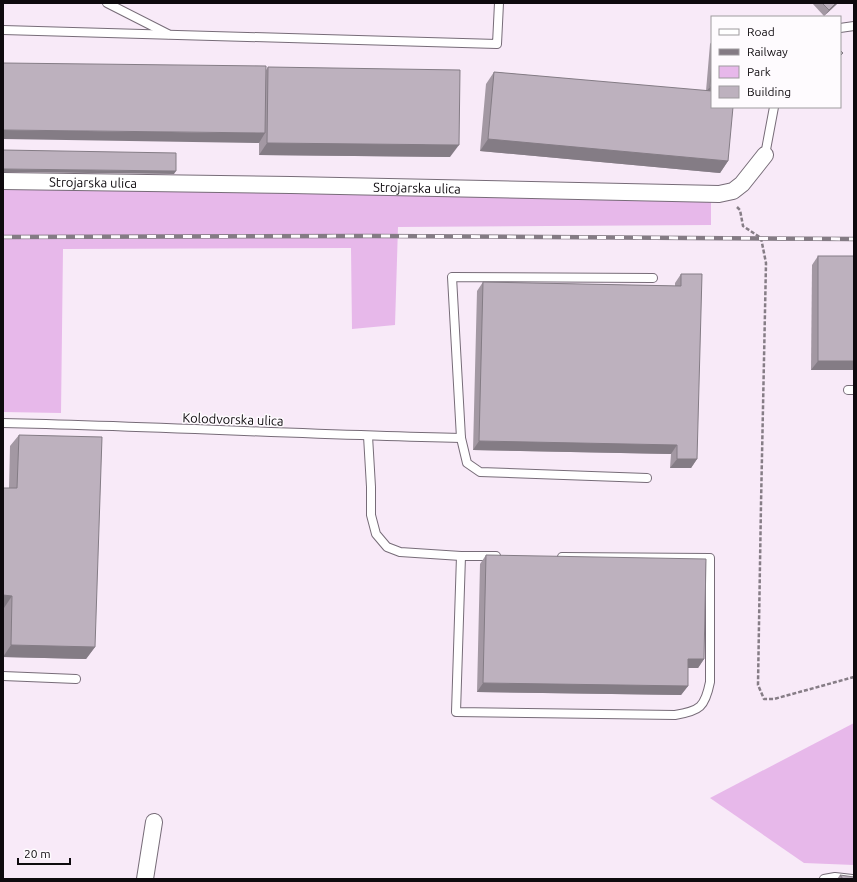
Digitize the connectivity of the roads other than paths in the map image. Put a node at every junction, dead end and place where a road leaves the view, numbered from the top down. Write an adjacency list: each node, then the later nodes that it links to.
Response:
1 (107, 3): 6 (lane)
2 (499, 3): 6 (lane)
3 (854, 26): 4 (lane)
4 (841, 28)
5 (3, 30): 6 (lane)
6 (171, 35)
7 (774, 108): 8 (lane, Strojarska ulica)
8 (765, 155): 9 (street, Strojarska ulica)
9 (3, 181)
10 (653, 278): 13 (lane)
11 (3, 423): 12 (lane, Kolodvorska ulica)
12 (368, 436): 13 (lane, Kolodvorska ulica); 15 (lane)
13 (461, 438): 14 (lane)
14 (647, 478)
15 (461, 556): 16 (lane); 17 (lane)
16 (508, 556)
17 (554, 556)
18 (3, 676): 19 (lane)
19 (76, 679)
20 (154, 822): 21 (street)
21 (145, 879)
22 (824, 879): 23 (lane)
23 (852, 879)

